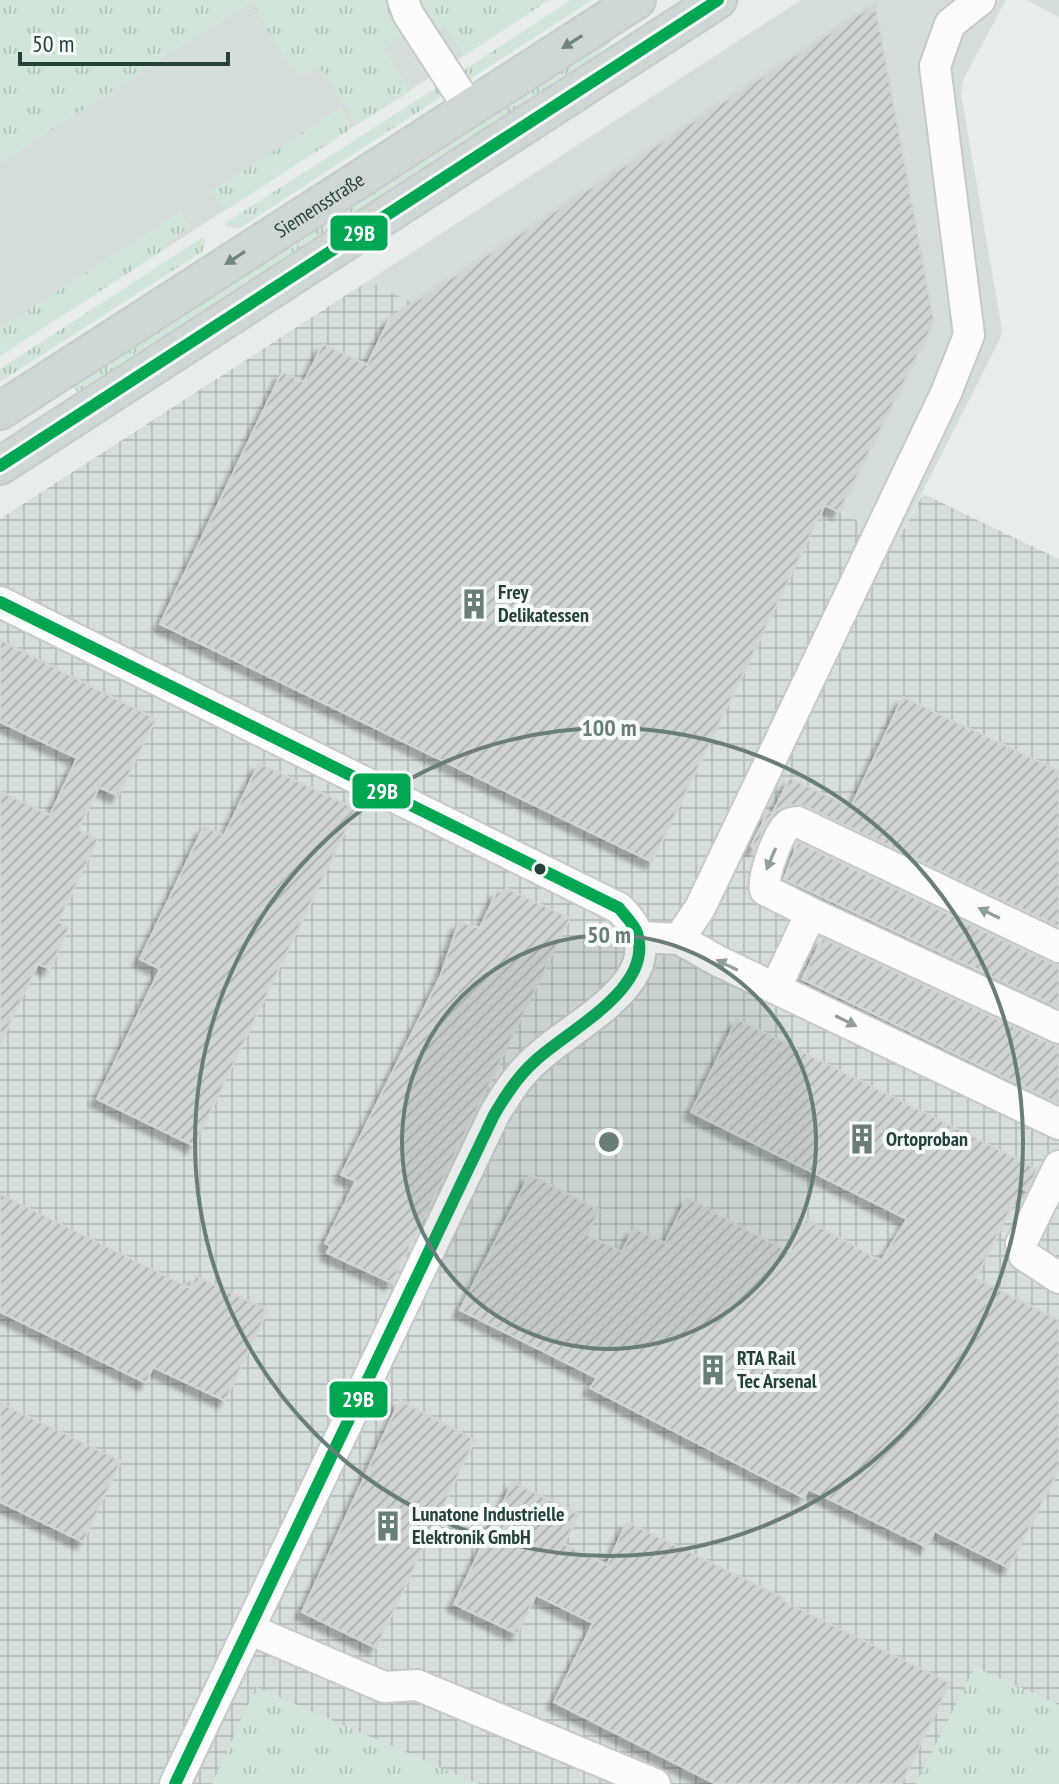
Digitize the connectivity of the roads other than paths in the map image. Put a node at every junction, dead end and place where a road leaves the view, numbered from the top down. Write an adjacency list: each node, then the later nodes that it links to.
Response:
1 (403, 0): 5 (street)
2 (637, 0): 5 (main road, Siemensstraße, one-way to 5)
3 (718, 0): 7 (main road)
4 (980, 0): 11 (street)
5 (469, 108): 6 (main road, Siemensstraße, one-way to 6)
6 (0, 411)
7 (0, 466)
8 (0, 602): 10 (street)
9 (811, 913): 12 (street, one-way to 9); 13 (street); 14 (street)
10 (640, 937): 11 (street); 19 (street)
11 (679, 939): 13 (street, one-way to 11)
12 (1059, 947)
13 (776, 987): 15 (street, one-way to 15)
14 (1059, 1028)
15 (1059, 1124)
16 (1059, 1166): 17 (street)
17 (1048, 1217): 18 (street)
18 (1059, 1278)
19 (249, 1629): 20 (street); 21 (street)
20 (175, 1784)
21 (655, 1784)

